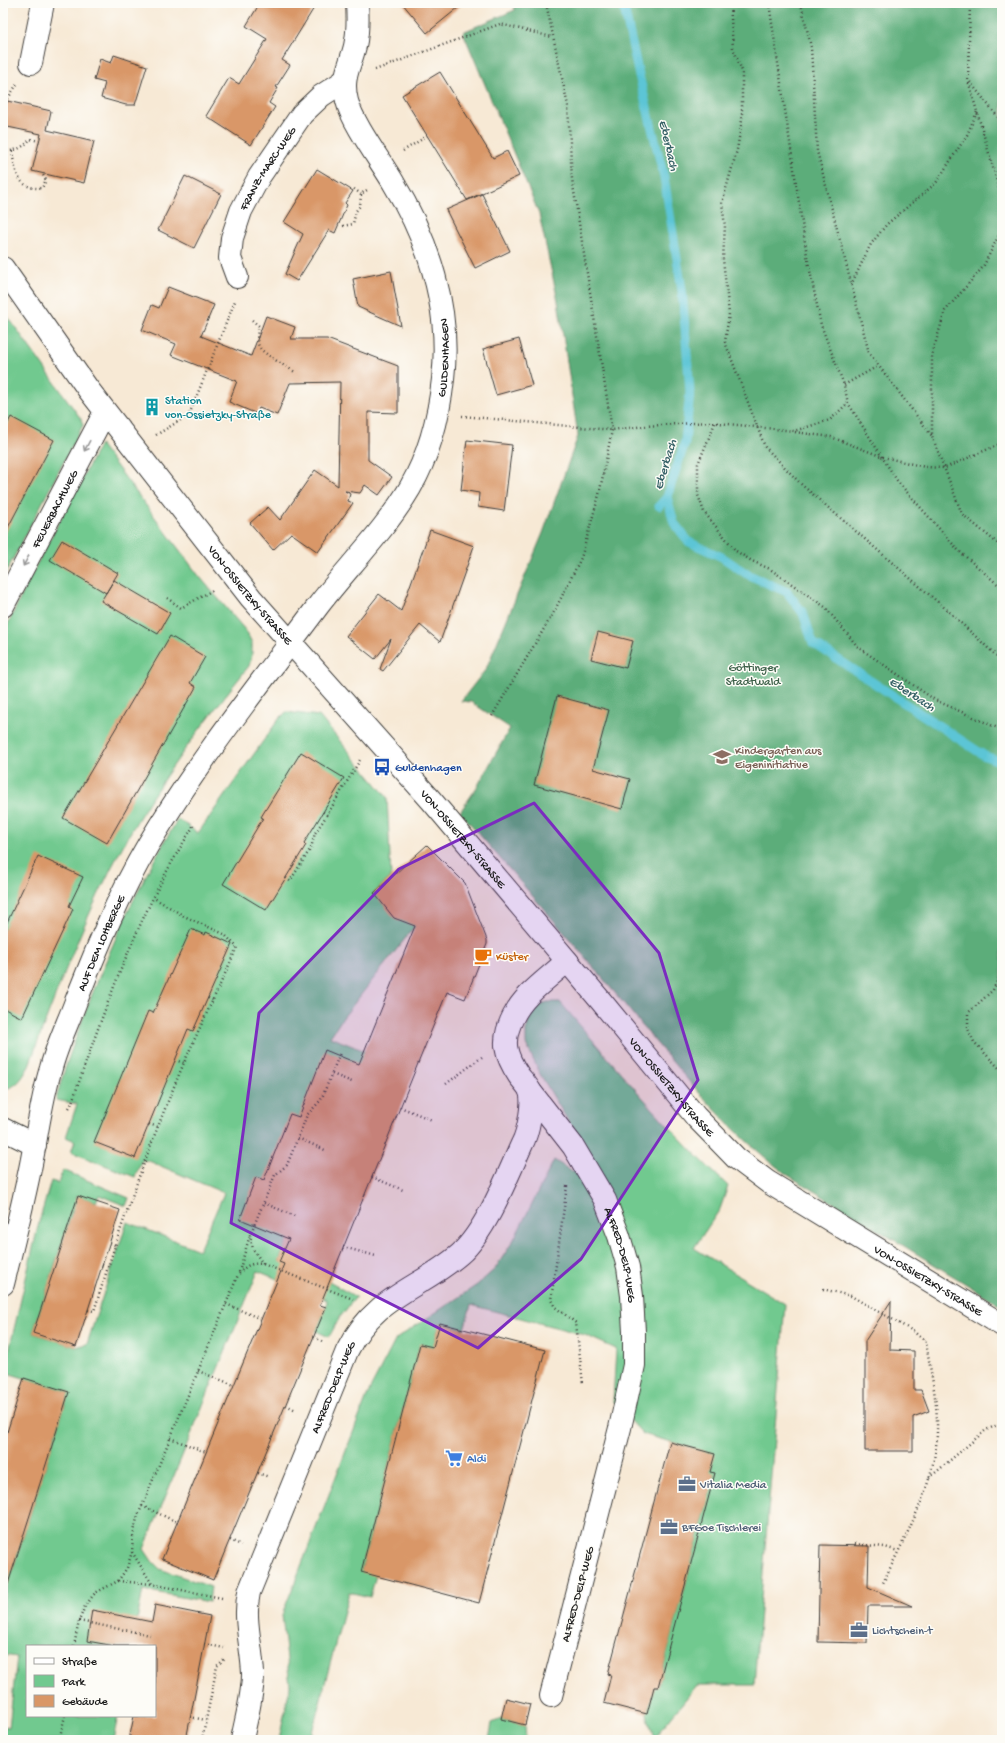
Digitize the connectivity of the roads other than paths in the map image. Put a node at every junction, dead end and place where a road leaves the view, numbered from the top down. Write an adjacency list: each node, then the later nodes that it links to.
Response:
1 (43, 3): 3 (street)
2 (358, 3): 4 (street, GULDENHAGEN)
3 (31, 63)
4 (344, 81): 6 (street, FRANZ-MARC-WEG); 9 (street, GULDENHAGEN)
5 (3, 268): 7 (street, VON-OSSIETZKY-STRASSE)
6 (237, 277)
7 (105, 412): 8 (street, FEUERBACHWEG, one-way to 8); 9 (street, VON-OSSIETZKY-STRASSE)
8 (3, 606)
9 (291, 642): 10 (street, VON-OSSIETZKY-STRASSE); 13 (street, AUF DEM LOHBERGE)
10 (567, 961): 11 (street, ALFRED-DELP-WEG); 15 (street, VON-OSSIETZKY-STRASSE)
11 (530, 1091): 16 (street, ALFRED-DELP-WEG); 17 (street, ALFRED-DELP-WEG)
12 (3, 1129): 13 (street)
13 (35, 1144): 14 (street, AUF DEM LOHBERGE)
14 (3, 1284)
15 (1002, 1325)
16 (551, 1696)
17 (242, 1740)

